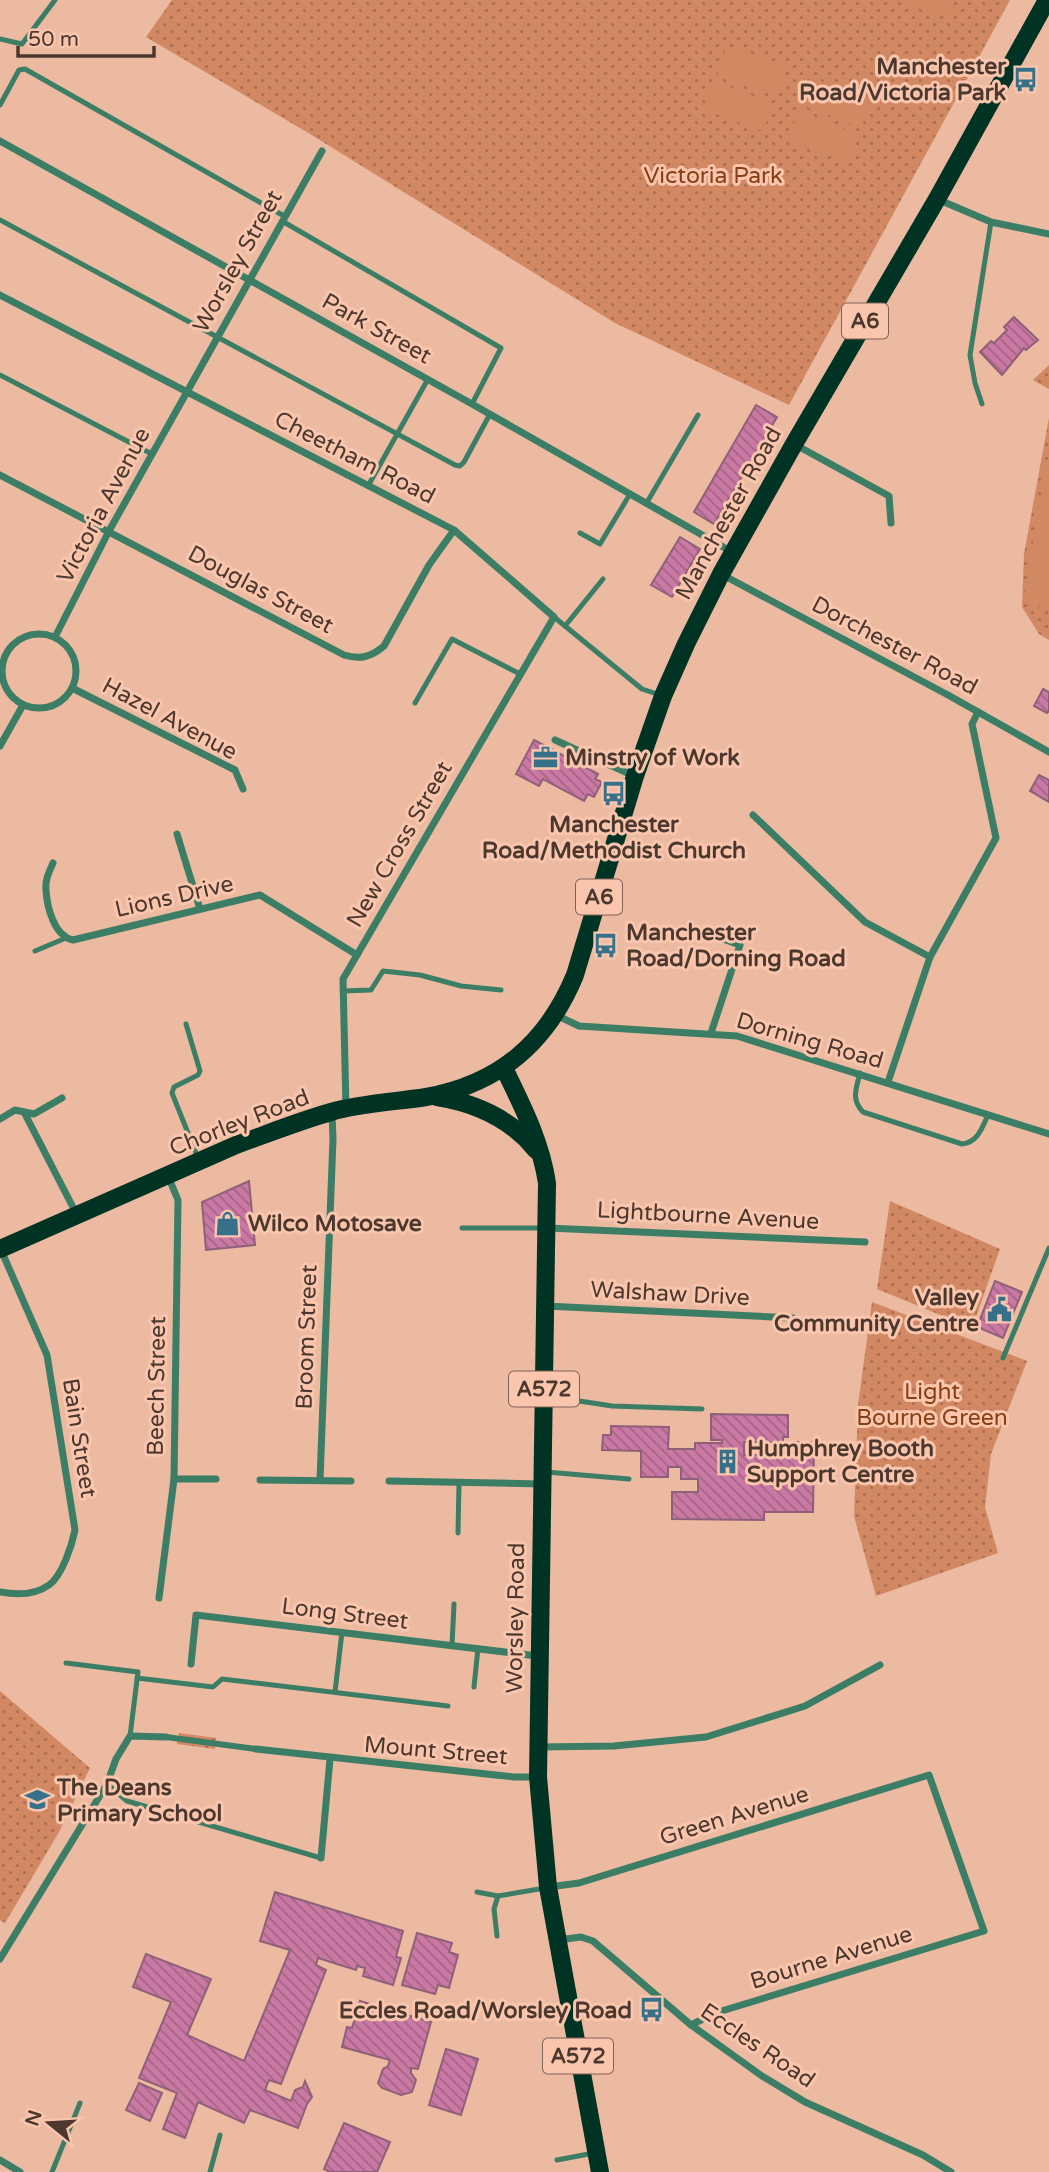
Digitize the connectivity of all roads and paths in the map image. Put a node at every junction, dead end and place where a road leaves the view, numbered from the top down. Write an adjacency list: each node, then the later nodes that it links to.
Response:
1 (55, 0): 3 (lane)
2 (1047, 0): 7 (main road, Manchester Road / A6)
3 (0, 39)
4 (0, 105): 8 (lane)
5 (0, 141): 12 (street, Park Street)
6 (322, 151): 8 (street, Worsley Street)
7 (937, 199): 10 (street); 23 (main road, Manchester Road / A6)
8 (283, 218): 12 (street, Worsley Street); 18 (lane)
9 (0, 220): 14 (lane)
10 (991, 222): 11 (street); 19 (lane)
11 (1049, 234)
12 (249, 279): 14 (street, Worsley Street); 16 (street, Park Street)
13 (0, 295): 17 (street, Cheetham Road)
14 (216, 337): 17 (street, Worsley Street); 22 (lane)
15 (0, 374): 24 (lane)
16 (428, 379): 18 (street, Park Street); 22 (lane)
17 (186, 392): 24 (street, Victoria Avenue); 26 (street, Cheetham Road)
18 (472, 404): 20 (street, Park Street)
19 (982, 404)
20 (490, 414): 22 (lane); 27 (street, Park Street)
21 (698, 415): 28 (lane)
22 (397, 434): 26 (lane)
23 (794, 444): 29 (street); 33 (main road, Manchester Road / A6)
24 (152, 454): 31 (street, Victoria Avenue)
25 (0, 475): 31 (street, Douglas Street)
26 (368, 486): 30 (street, Cheetham Road)
27 (630, 494): 28 (street, Park Street); 32 (lane)
28 (646, 504): 33 (street, Park Street)
29 (891, 523)
30 (454, 530): 31 (street, Douglas Street); 36 (street, Cheetham Road)
31 (109, 531): 38 (street, Victoria Avenue)
32 (580, 533)
33 (733, 553): 34 (main road, Manchester Road / A6)
34 (721, 574): 42 (main road, Manchester Road / A6); 45 (street, Dorchester Road)
35 (603, 579): 37 (lane)
36 (554, 617): 37 (lane, Cheetham Road); 40 (street, New Cross Street)
37 (565, 626): 42 (lane, Cheetham Road)
38 (55, 637): 39 (street); 41 (street)
39 (2, 657): 44 (street)
40 (520, 674): 43 (lane); 58 (street, New Cross Street)
41 (72, 688): 44 (street); 50 (street, Hazel Avenue)
42 (663, 696): 49 (main road, Manchester Road / A6)
43 (415, 703)
44 (23, 705): 47 (street)
45 (978, 712): 48 (street, Dorchester Road); 59 (street)
46 (555, 740): 49 (street)
47 (0, 746)
48 (1049, 752)
49 (635, 776): 62 (main road, Manchester Road / A6)
50 (243, 789)
51 (752, 815): 59 (street)
52 (177, 834): 54 (street)
53 (53, 863): 56 (street)
54 (200, 909): 56 (street, Lions Drive); 58 (street, Lions Drive)
55 (698, 930): 64 (street)
56 (66, 938): 57 (lane)
57 (35, 951)
58 (357, 955): 61 (street, New Cross Street)
59 (930, 957): 67 (street)
60 (501, 990): 61 (lane)
61 (343, 991): 70 (street, New Cross Street)
62 (555, 1015): 64 (street, Dorning Road); 65 (main road, Manchester Road / A6)
63 (186, 1024): 76 (lane)
64 (711, 1033): 66 (street, Dorning Road)
65 (504, 1068): 68 (main road, Chorley Road / A6); 75 (main road, Worsley Road / A572)
66 (860, 1073): 67 (street, Dorning Road); 72 (lane)
67 (888, 1082): 72 (street, Dorning Road)
68 (430, 1096): 70 (main road, Chorley Road / A6); 75 (main road)
69 (62, 1098): 71 (street)
70 (339, 1110): 76 (main road, Chorley Road / A6); 94 (street, Broom Street)
71 (25, 1114): 73 (street); 78 (street)
72 (988, 1115): 74 (street, Dorning Road)
73 (0, 1119)
74 (1049, 1134)
75 (544, 1159): 80 (main road, Worsley Road / A572)
76 (200, 1161): 77 (main road, Chorley Road / A6)
77 (169, 1176): 78 (main road, Chorley Road / A6); 90 (street, Beech Street)
78 (77, 1216): 83 (main road, Chorley Road / A6)
79 (462, 1227): 80 (lane)
80 (548, 1228): 81 (street, Lightbourne Avenue); 84 (main road, Worsley Road / A572)
81 (865, 1242)
82 (1049, 1248): 86 (lane)
83 (0, 1249): 99 (street, Bain Street)
84 (545, 1306): 85 (street, Walshaw Drive); 87 (main road, Worsley Road / A572)
85 (793, 1318)
86 (1003, 1358)
87 (544, 1396): 88 (lane); 89 (main road, Worsley Road / A572)
88 (702, 1409)
89 (543, 1478): 92 (lane); 97 (street); 105 (main road, Worsley Road / A572)
90 (174, 1479): 91 (street); 100 (street, Beech Street)
91 (215, 1479)
92 (629, 1479)
93 (260, 1480): 94 (street)
94 (320, 1480): 95 (street)
95 (351, 1481)
96 (389, 1481): 97 (street)
97 (459, 1483): 98 (lane)
98 (458, 1533)
99 (0, 1592)
100 (159, 1598)
101 (454, 1604): 103 (lane)
102 (342, 1632): 103 (street, Long Street); 107 (street, Long Street); 111 (lane)
103 (452, 1645): 104 (street, Long Street)
104 (478, 1648): 105 (street, Long Street); 110 (lane)
105 (538, 1656): 115 (main road, Worsley Road / A572)
106 (66, 1663): 109 (lane)
107 (191, 1664)
108 (880, 1665): 115 (street)
109 (138, 1678): 111 (lane); 113 (lane)
110 (474, 1687)
111 (335, 1692): 112 (lane)
112 (448, 1706)
113 (130, 1736): 114 (street); 119 (street)
114 (166, 1737): 116 (street)
115 (538, 1747): 118 (main road, Worsley Road / A572)
116 (256, 1749): 117 (street, Mount Street)
117 (330, 1759): 118 (street, Mount Street); 120 (street, Mount Street)
118 (538, 1777): 121 (main road, Worsley Road / A572)
119 (107, 1784): 120 (lane); 127 (street)
120 (321, 1858)
121 (548, 1887): 123 (lane); 124 (street, Green Avenue); 126 (main road, Worsley Road / A572)
122 (477, 1892): 123 (lane)
123 (498, 1896): 125 (lane)
124 (984, 1931): 128 (street, Bourne Avenue)
125 (497, 1937)
126 (557, 1940): 128 (street, Eccles Road); 131 (main road, Worsley Road / A572)
127 (0, 1959)
128 (691, 2025): 138 (street, Eccles Road)
129 (80, 2103): 135 (lane)
130 (220, 2135): 136 (lane)
131 (597, 2152): 133 (lane); 137 (main road, Worsley Road / A572)
132 (0, 2160): 134 (street)
133 (557, 2160)
134 (20, 2172)
135 (52, 2172)
136 (210, 2172)
137 (600, 2172)
138 (951, 2172)

